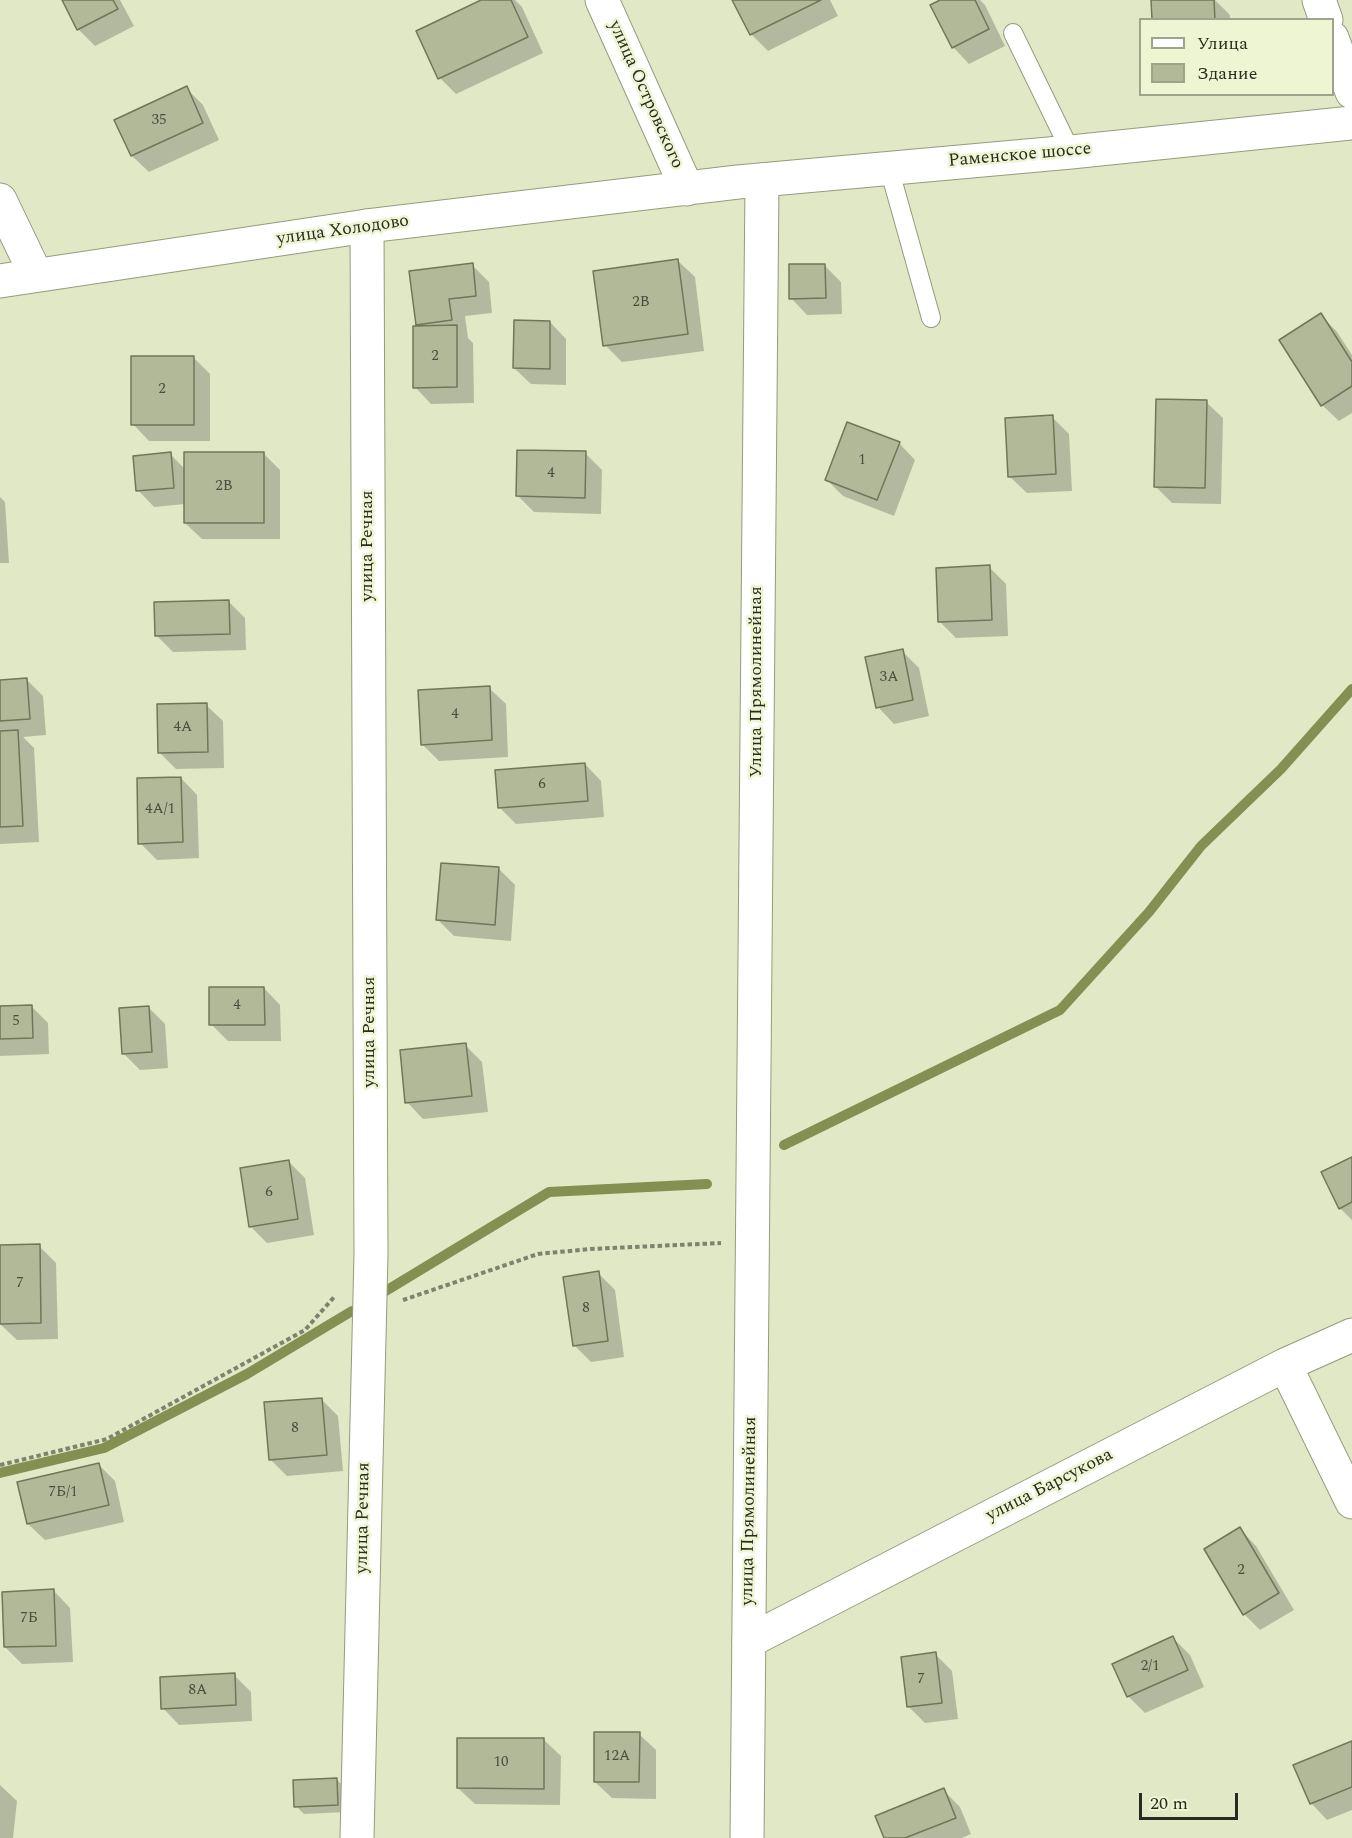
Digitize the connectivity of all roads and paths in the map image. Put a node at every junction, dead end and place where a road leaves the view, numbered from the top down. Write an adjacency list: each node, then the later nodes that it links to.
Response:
1 (602, 0): 11 (street, улица Островского)
2 (1319, 0): 3 (street)
3 (1325, 18)
4 (1013, 33): 8 (lane)
5 (1334, 43): 6 (street)
6 (1352, 92)
7 (1352, 123): 8 (street, Раменское шоссе)
8 (1071, 152): 9 (street, Раменское шоссе)
9 (889, 168): 10 (street, Раменское шоссе); 16 (lane)
10 (762, 180): 11 (street, Раменское шоссе); 17 (street, Улица Прямолинейная)
11 (687, 189): 13 (street, улица Холодово)
12 (0, 200): 14 (street)
13 (367, 226): 14 (street, улица Холодово); 19 (street, улица Речная)
14 (36, 275): 15 (street, улица Холодово)
15 (0, 281)
16 (931, 318)
17 (753, 1185): 18 (street, улица Прямолинейная)
18 (753, 1242): 20 (path); 25 (street, улица Прямолинейная)
19 (371, 1254): 20 (street, улица Речная); 23 (path)
20 (368, 1312): 26 (street, улица Речная)
21 (1352, 1335): 22 (street, улица Барсукова)
22 (1286, 1365): 24 (street); 25 (street, улица Барсукова)
23 (0, 1465)
24 (1352, 1502)
25 (749, 1641): 27 (street, улица Прямолинейная)
26 (357, 1838)
27 (747, 1838)

